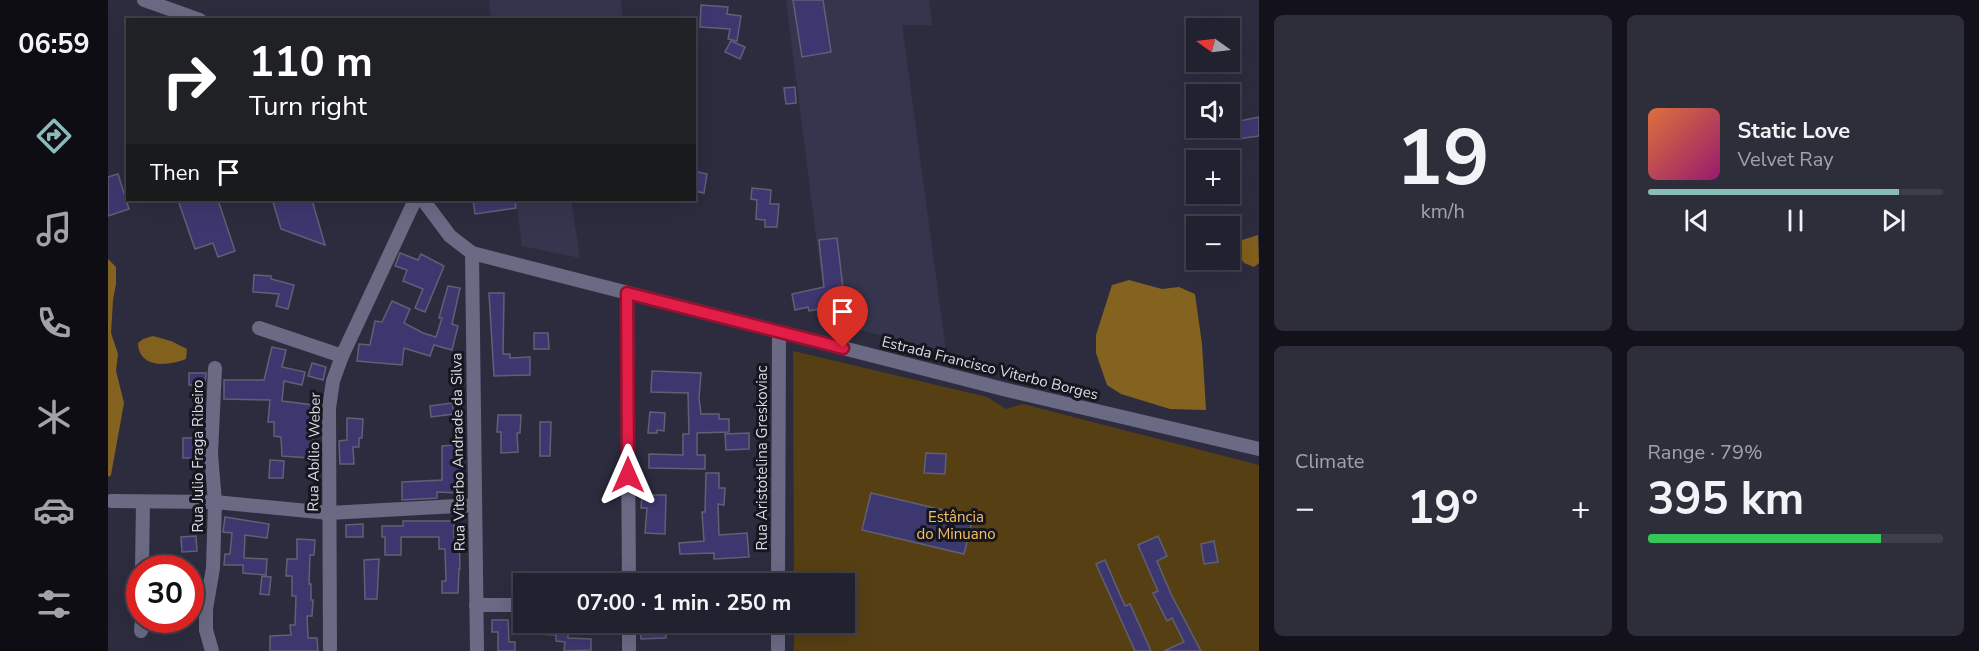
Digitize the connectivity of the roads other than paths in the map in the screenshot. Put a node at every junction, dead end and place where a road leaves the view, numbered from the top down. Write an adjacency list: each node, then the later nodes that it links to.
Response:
1 (144, 0): 2 (street)
2 (194, 18)
3 (415, 201): 9 (street, Rua Abílio Weber)
4 (424, 201): 5 (street, Estrada Francisco Viterbo Borges)
5 (472, 253): 6 (street, Estrada Francisco Viterbo Borges); 15 (street, Rua Viterbo Andrade da Silva)
6 (627, 293): 8 (street, Estrada Francisco Viterbo Borges); 18 (street)
7 (259, 328): 9 (street)
8 (779, 333): 11 (street, Estrada Francisco Viterbo Borges); 19 (street, Rua Aristotelina Greskoviac)
9 (342, 356): 16 (street, Rua Abílio Weber)
10 (215, 368): 14 (street, Rua Julio Fraga Ribeiro)
11 (1259, 449)
12 (111, 501): 13 (street)
13 (143, 502): 14 (street); 17 (street)
14 (215, 502): 16 (street); 24 (street, Rua Julio Fraga Ribeiro)
15 (475, 505): 16 (street); 21 (street, Rua Viterbo Andrade da Silva)
16 (329, 513): 25 (street, Rua Abílio Weber)
17 (142, 555)
18 (629, 573)
19 (778, 573)
20 (513, 604): 21 (street)
21 (476, 605): 26 (street, Rua Viterbo Andrade da Silva)
22 (629, 633): 27 (street)
23 (778, 633): 28 (street)
24 (212, 651)
25 (330, 651)
26 (477, 651)
27 (629, 651)
28 (778, 651)

